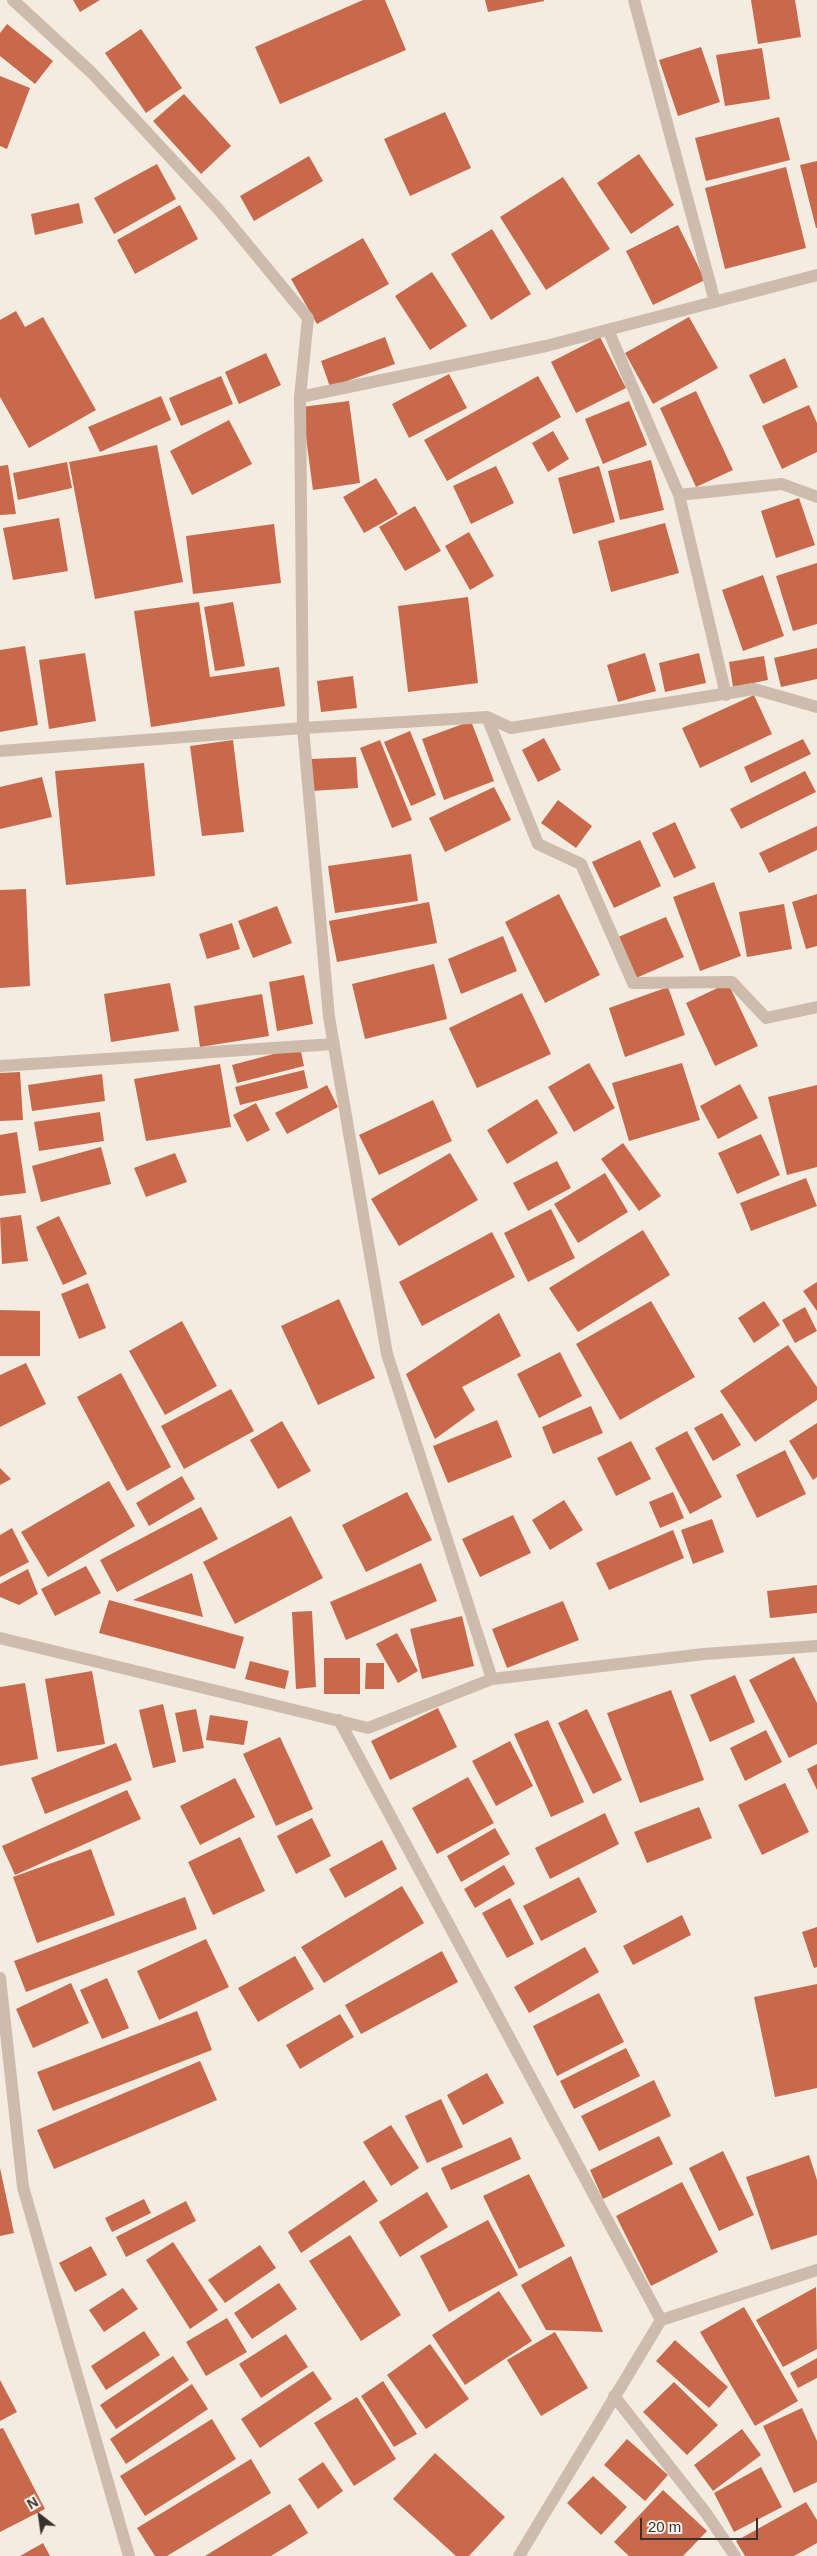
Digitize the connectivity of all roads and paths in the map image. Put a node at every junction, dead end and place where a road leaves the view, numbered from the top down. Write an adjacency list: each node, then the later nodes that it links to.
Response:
1 (634, 0): 4 (street)
2 (22, 3): 6 (street)
3 (817, 275): 4 (street)
4 (715, 302): 5 (street)
5 (608, 330): 6 (street); 7 (street)
6 (300, 397): 12 (street)
7 (679, 495): 8 (street); 9 (street)
8 (817, 497)
9 (726, 696): 10 (street); 11 (street)
10 (817, 706)
11 (487, 717): 12 (street); 14 (street)
12 (303, 728): 13 (street); 15 (street)
13 (0, 752)
14 (817, 1007)
15 (334, 1044): 16 (street); 19 (street)
16 (0, 1066)
17 (0, 1638): 20 (street)
18 (817, 1646): 19 (street)
19 (492, 1679): 20 (street)
20 (339, 1720): 23 (street)
21 (0, 1978): 25 (street)
22 (817, 2270): 23 (street)
23 (661, 2320): 24 (street)
24 (614, 2396): 26 (street); 27 (street)
25 (129, 2556)
26 (519, 2556)
27 (736, 2556)

